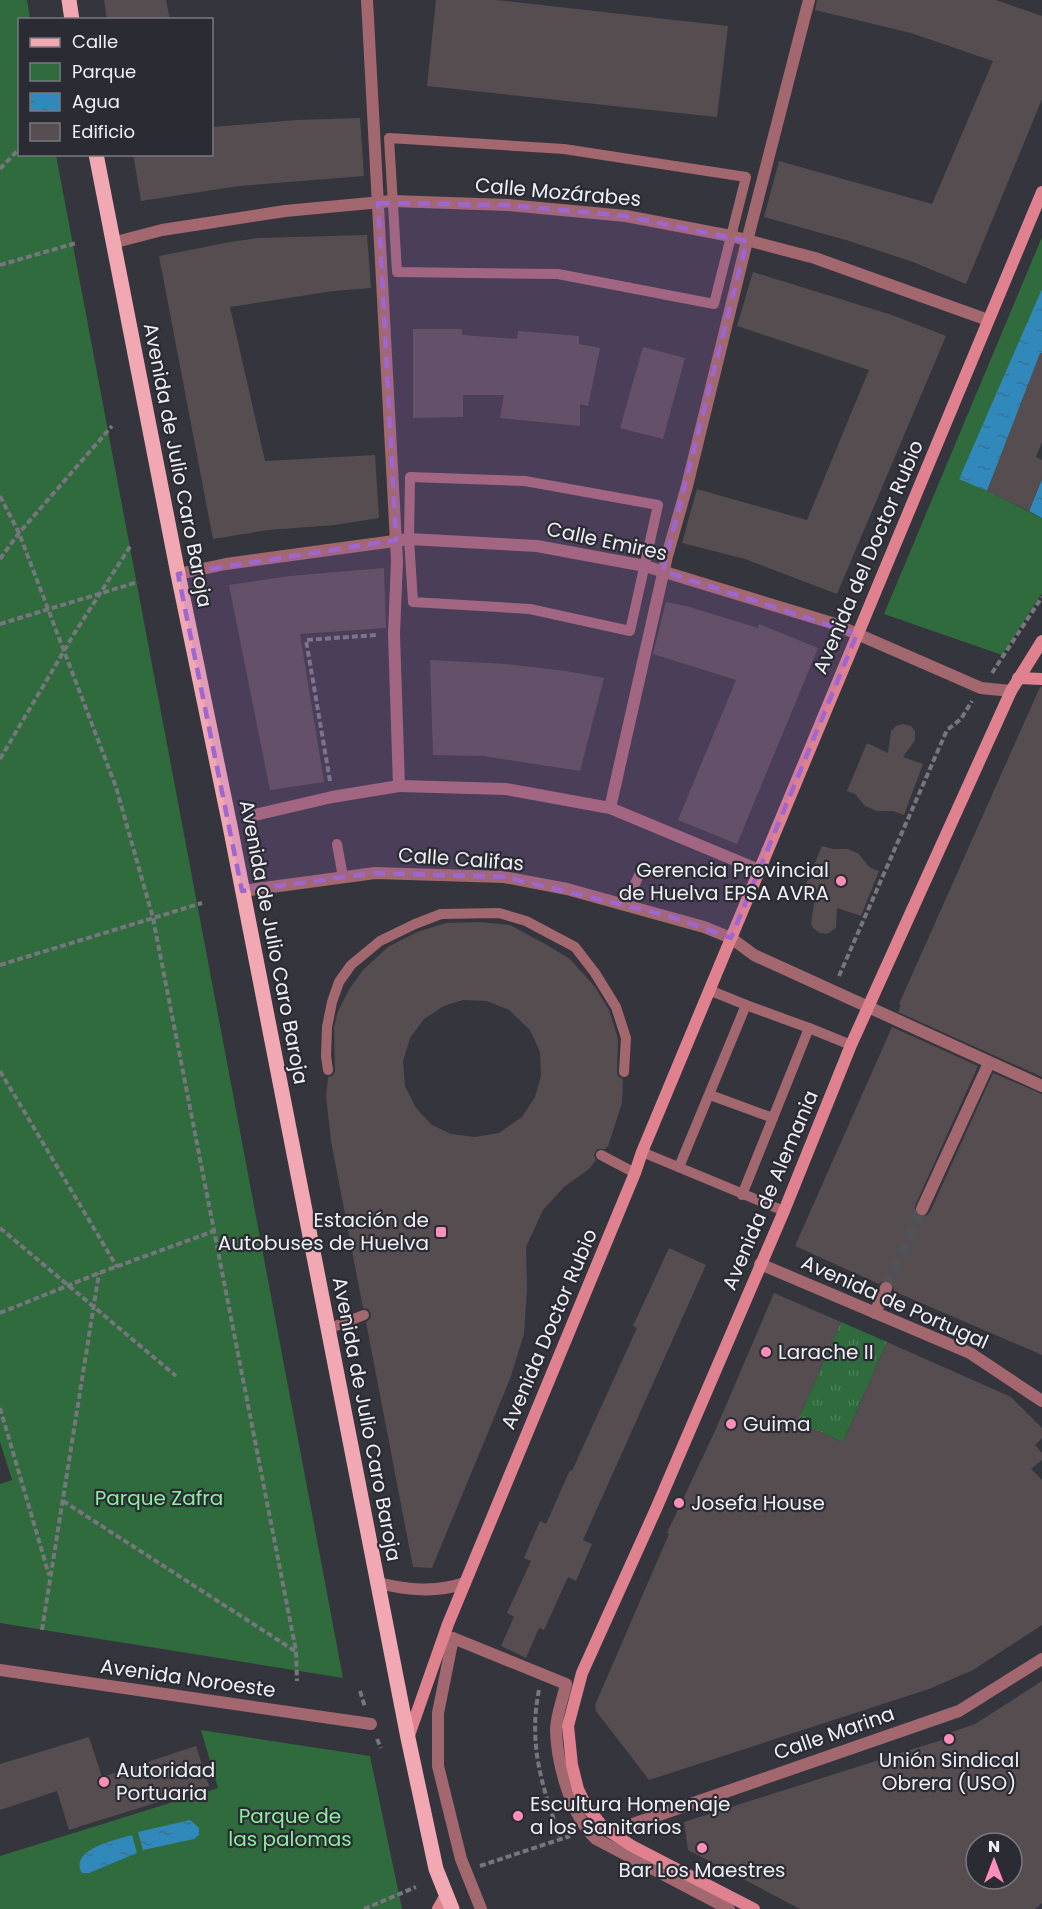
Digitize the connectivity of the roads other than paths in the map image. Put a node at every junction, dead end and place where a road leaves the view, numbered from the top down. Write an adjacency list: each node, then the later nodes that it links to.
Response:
1 (69, 0): 4 (main road)
2 (367, 0): 8 (street)
3 (809, 0): 10 (street)
4 (72, 18)
5 (96, 156): 11 (main road, Avenida de Julio Caro Baroja)
6 (1042, 192): 12 (main road, Avenida del Doctor Rubio)
7 (392, 201): 8 (street, Calle Mozárabes); 9 (street, Calle Mozárabes); 9 (lane); 9 (lane)
8 (378, 203): 11 (street, Calle Mozárabes); 13 (street)
9 (731, 236): 10 (street, Calle Mozárabes)
10 (747, 241): 12 (street, Calle Mozárabes); 15 (street)
11 (112, 243): 16 (main road, Avenida de Julio Caro Baroja)
12 (988, 320): 17 (main road, Avenida del Doctor Rubio)
13 (402, 540): 14 (street, Calle Emires); 14 (lane); 14 (lane); 16 (street, Calle Emires); 22 (street)
14 (645, 566): 15 (street, Calle Emires)
15 (663, 571): 17 (street, Calle Emires); 23 (street)
16 (178, 574): 29 (main road, Avenida de Julio Caro Baroja)
17 (857, 634): 21 (street, Calle Emires); 26 (main road, Avenida del Doctor Rubio)
18 (1042, 641): 19 (main road, Avenida de Alemania)
19 (1018, 678): 20 (main road); 21 (main road, Avenida de Alemania)
20 (1042, 679)
21 (1011, 691): 34 (main road, Avenida de Alemania)
22 (399, 786): 23 (street); 24 (street)
23 (610, 808): 26 (street)
24 (255, 815)
25 (337, 844): 28 (lane)
26 (759, 870): 31 (main road, Avenida del Doctor Rubio)
27 (639, 875): 30 (lane)
28 (343, 877): 29 (street, Calle Califas); 30 (street, Calle Califas)
29 (242, 891): 54 (main road, Avenida de Julio Caro Baroja)
30 (626, 904): 31 (street, Calle Califas)
31 (731, 938): 32 (main road, Avenida Doctor Rubio); 34 (street, Calle Califas)
32 (709, 990): 33 (lane); 43 (main road, Avenida Doctor Rubio)
33 (746, 1005): 35 (lane); 41 (lane)
34 (868, 1007): 36 (main road, Avenida de Alemania); 37 (street, Calle Califas)
35 (809, 1028): 36 (lane); 42 (lane)
36 (851, 1045): 49 (main road, Avenida de Alemania)
37 (990, 1063): 40 (street, Calle Califas); 48 (street)
38 (328, 1070): 39 (lane)
39 (624, 1072)
40 (1042, 1086)
41 (710, 1095): 42 (lane); 45 (lane)
42 (772, 1118): 47 (lane)
43 (642, 1152): 45 (lane); 46 (main road, Avenida Doctor Rubio)
44 (601, 1155): 46 (lane)
45 (679, 1167): 47 (lane)
46 (635, 1173): 57 (main road, Avenida Doctor Rubio)
47 (742, 1195): 49 (lane)
48 (922, 1209)
49 (784, 1211): 50 (main road, Avenida de Alemania)
50 (760, 1263): 52 (street, Avenida de Portugal); 67 (main road, Avenida de Alemania)
51 (886, 1288): 52 (street)
52 (875, 1313): 55 (street, Avenida de Portugal)
53 (364, 1315): 54 (lane)
54 (328, 1329): 56 (main road, Avenida de Julio Caro Baroja)
55 (1042, 1401)
56 (378, 1583): 57 (street); 61 (main road, Avenida de Julio Caro Baroja)
57 (465, 1583): 61 (main road, Avenida Doctor Rubio)
58 (1042, 1659): 62 (street, Calle Marina)
59 (0, 1670): 60 (street, Avenida Noroeste)
60 (371, 1724)
61 (408, 1738): 63 (main road, Avenida de Julio Caro Baroja)
62 (630, 1825)
63 (449, 1902): 64 (main road)
64 (438, 1909)
65 (481, 1909): 66 (street)
66 (729, 1909)
67 (754, 1909)

